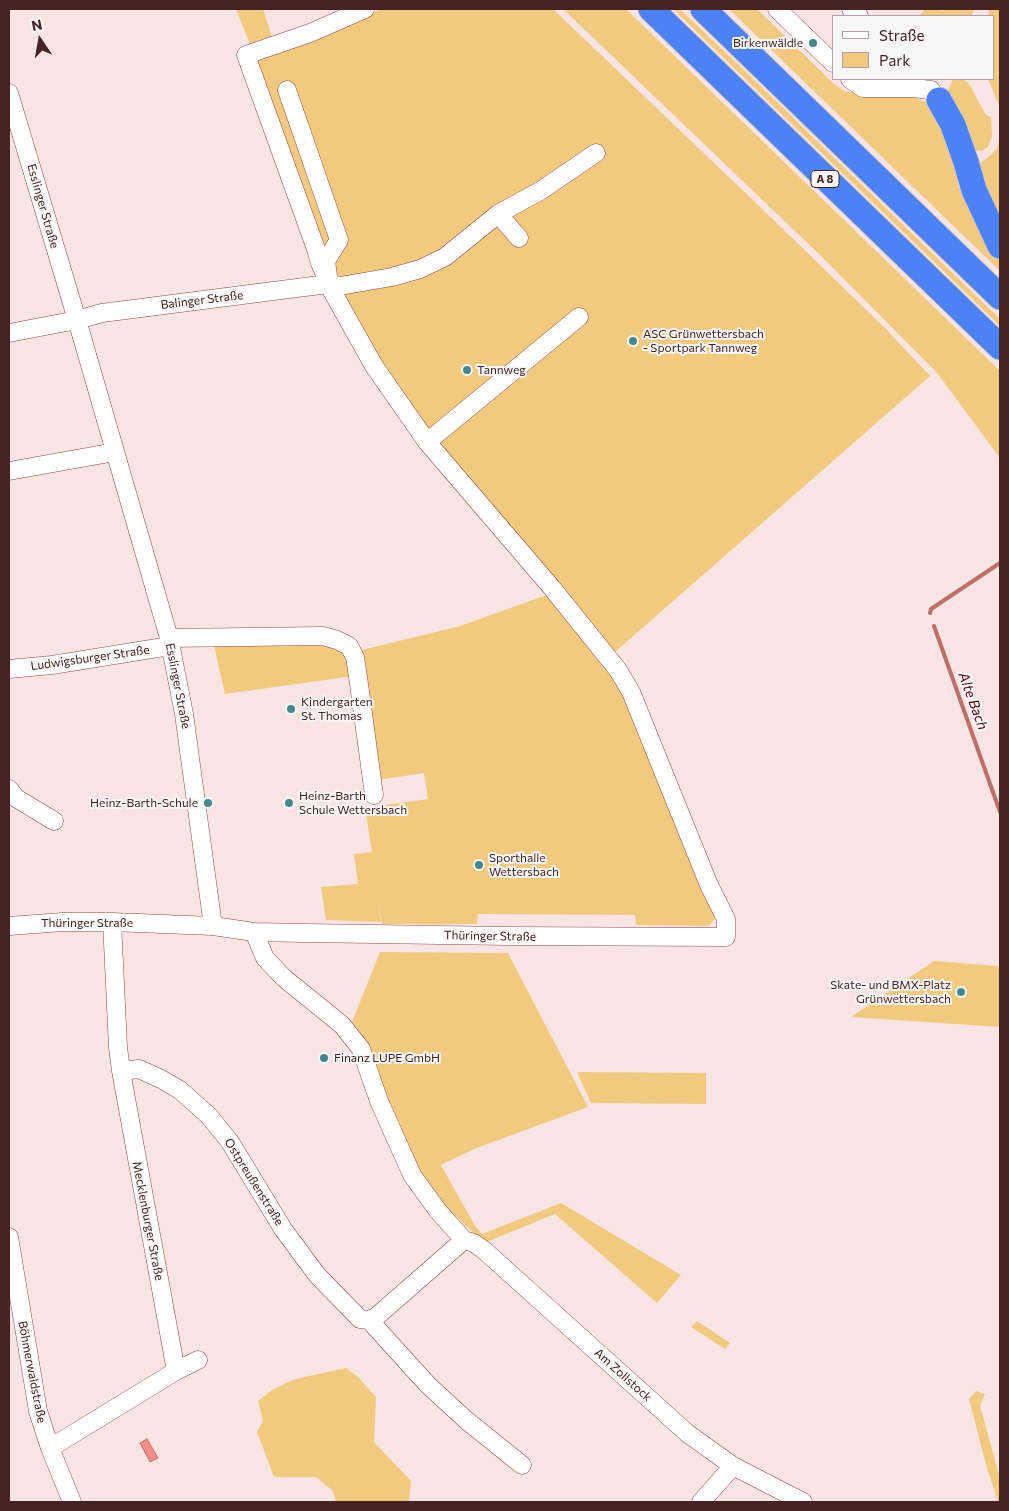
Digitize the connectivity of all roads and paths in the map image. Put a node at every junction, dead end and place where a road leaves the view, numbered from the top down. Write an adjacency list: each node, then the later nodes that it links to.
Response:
1 (365, 9): 14 (street)
2 (651, 9): 19 (highway, A 8)
3 (703, 9): 15 (highway)
4 (777, 9): 5 (street)
5 (832, 62)
6 (851, 80): 8 (street)
7 (288, 90): 14 (street)
8 (930, 90): 13 (highway)
9 (11, 103): 17 (street, Esslinger Straße)
10 (596, 153): 11 (street, Balinger Straße)
11 (498, 214): 12 (street); 14 (street, Balinger Straße)
12 (520, 238)
13 (1000, 246)
14 (328, 284): 17 (street, Balinger Straße); 20 (street)
15 (1000, 297)
16 (579, 317): 20 (street)
17 (77, 320): 18 (street); 21 (street, Esslinger Straße)
18 (9, 333)
19 (1000, 347)
20 (427, 442): 31 (street, Thüringer Straße)
21 (115, 452): 22 (street); 23 (street, Esslinger Straße)
22 (9, 471)
23 (170, 642): 24 (street, Ludwigsburger Straße); 26 (street, Ludwigsburger Straße); 30 (street, Esslinger Straße)
24 (9, 669)
25 (9, 788): 27 (street)
26 (374, 795)
27 (54, 821)
28 (112, 922): 29 (street, Thüringer Straße); 30 (street, Thüringer Straße); 32 (street, Mecklenburger Straße)
29 (9, 926)
30 (213, 926): 31 (street, Thüringer Straße)
31 (254, 932): 34 (street)
32 (121, 1071): 35 (street, Ostpreußenstraße); 37 (street, Mecklenburger Straße)
33 (9, 1237): 38 (street, Böhmerwaldstraße)
34 (464, 1240): 35 (street); 40 (street, Am Zollstock)
35 (369, 1320): 39 (street, Ostpreußenstraße)
36 (198, 1360): 37 (street)
37 (176, 1371): 38 (street)
38 (50, 1448): 42 (street, Böhmerwaldstraße)
39 (522, 1465)
40 (733, 1466): 41 (street, Am Zollstock); 43 (street)
41 (795, 1501)
42 (72, 1502)
43 (701, 1502)

